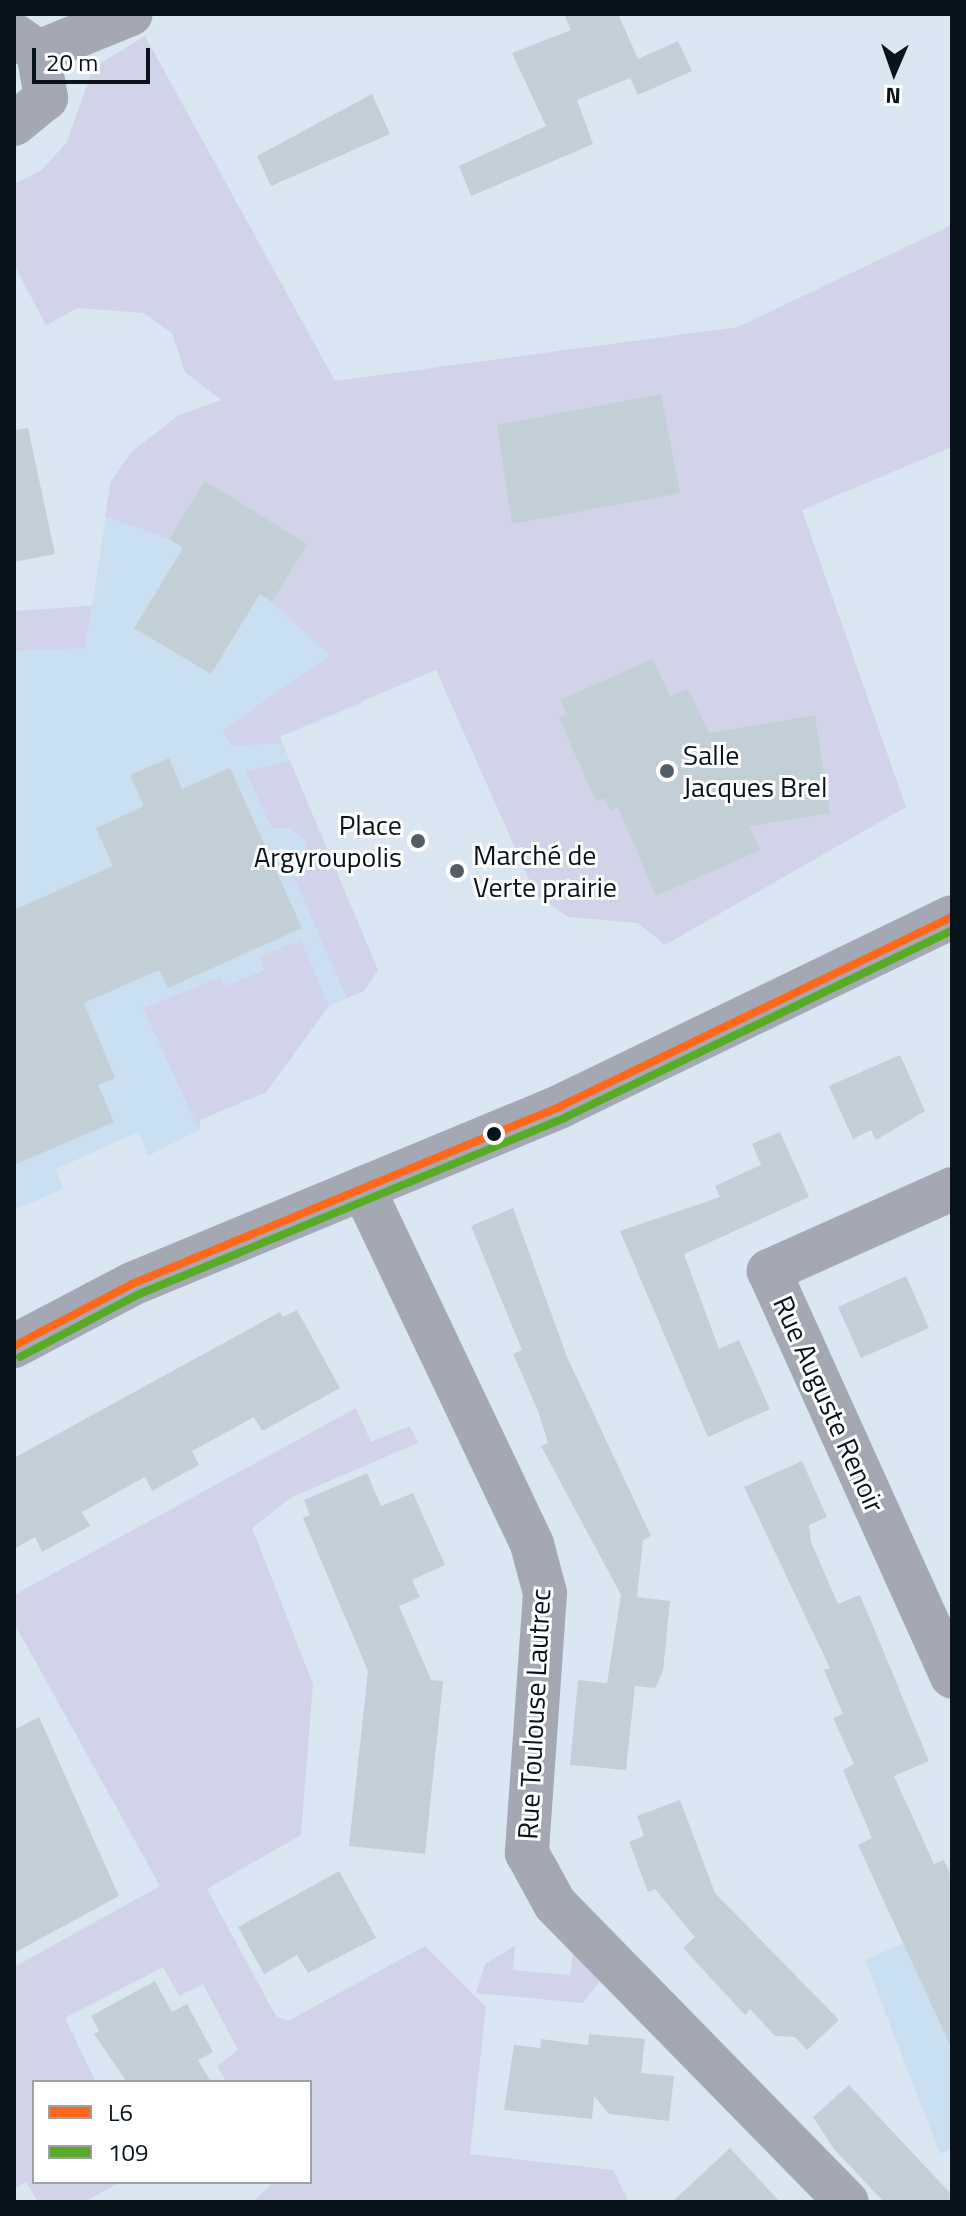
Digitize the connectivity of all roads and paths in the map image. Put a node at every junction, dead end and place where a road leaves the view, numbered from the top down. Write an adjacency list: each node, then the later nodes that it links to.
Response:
1 (131, 14): 2 (street)
2 (26, 43): 3 (street)
3 (14, 124)
4 (952, 917): 5 (street)
5 (363, 1188): 7 (street); 9 (street, Rue Toulouse Lautrec)
6 (952, 1189): 8 (street, Rue Auguste Renoir)
7 (14, 1346)
8 (952, 1677)
9 (847, 2202)

